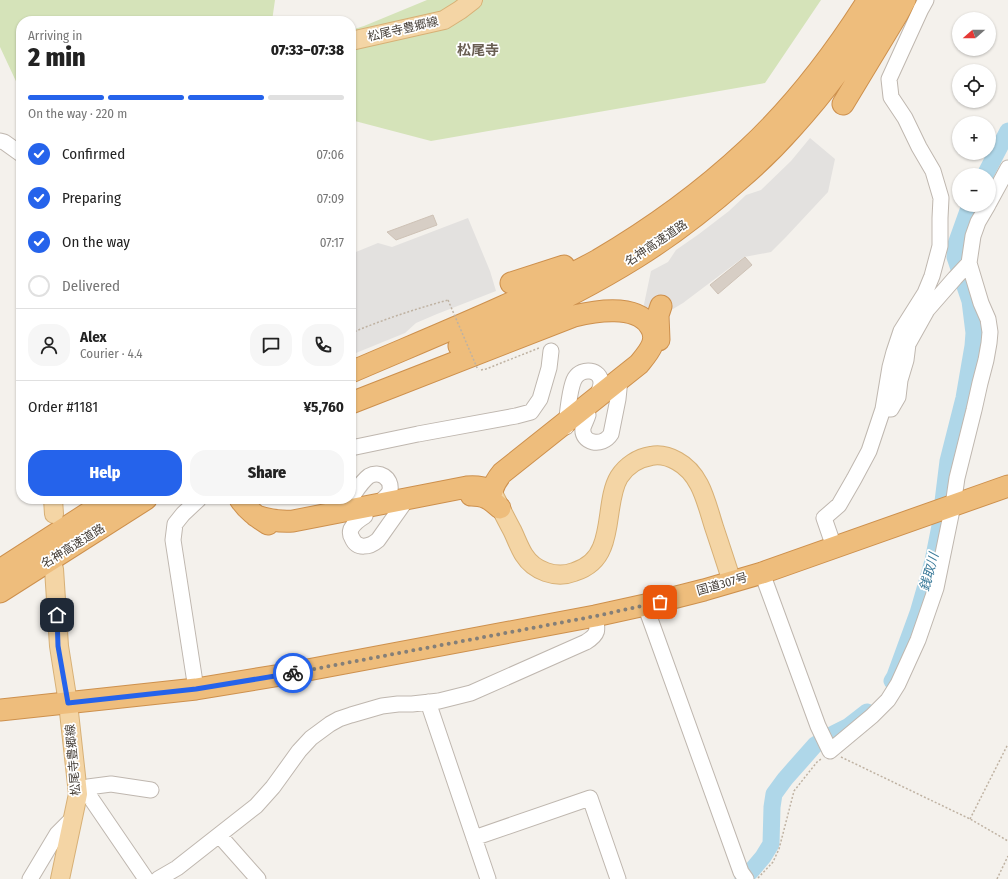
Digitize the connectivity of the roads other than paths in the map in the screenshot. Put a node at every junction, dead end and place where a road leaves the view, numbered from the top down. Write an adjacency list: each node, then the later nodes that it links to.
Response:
1 (473, 0): 6 (main road, 松尾寺豊郷線)
2 (868, 0): 15 (highway, 名神高速道路)
3 (888, 0): 22 (highway, 名神高速道路)
4 (905, 0): 7 (highway)
5 (926, 0): 25 (street)
6 (356, 40)
7 (843, 104)
8 (0, 131): 9 (street)
9 (16, 138)
10 (0, 141): 11 (street)
11 (16, 150)
12 (1008, 168): 13 (street)
13 (996, 190)
14 (984, 212): 16 (street)
15 (630, 241): 17 (highway); 20 (highway, 名神高速道路)
16 (969, 263): 25 (street); 38 (street)
17 (511, 283)
18 (661, 306): 21 (highway)
19 (551, 351): 27 (street)
20 (356, 370)
21 (619, 385): 23 (highway); 24 (highway); 24 (street)
22 (356, 389)
23 (356, 401)
24 (592, 406): 26 (highway); 26 (street)
25 (883, 409): 40 (street)
26 (566, 427): 30 (highway)
27 (356, 447)
28 (1008, 486): 38 (highway, 国道307号)
29 (356, 491): 39 (street)
30 (496, 499): 36 (highway); 45 (main road)
31 (81, 504): 41 (highway)
32 (102, 504): 43 (highway, 名神高速道路)
33 (138, 504): 46 (highway, 名神高速道路)
34 (193, 504): 49 (street)
35 (243, 504): 37 (highway)
36 (404, 504): 39 (highway); 39 (street)
37 (344, 508): 39 (highway)
38 (945, 508): 40 (highway, 国道307号); 44 (street)
39 (371, 510)
40 (834, 547): 44 (highway, 国道307号)
41 (0, 566)
42 (54, 569): 51 (main road, 松尾寺豊郷線)
43 (0, 570)
44 (762, 573): 45 (highway, 国道307号)
45 (732, 582): 47 (highway, 国道307号)
46 (0, 592)
47 (645, 605): 48 (highway, 国道307号); 65 (street)
48 (596, 616): 49 (highway, 国道307号); 50 (street)
49 (196, 689): 51 (highway, 国道307号)
50 (428, 702): 56 (street); 57 (street)
51 (68, 703): 52 (highway, 国道307号); 54 (main road, 松尾寺豊郷線)
52 (0, 710)
53 (151, 790): 54 (street)
54 (78, 794): 55 (main road, 松尾寺豊郷線); 60 (street)
55 (74, 817): 58 (street); 59 (main road, 松尾寺豊郷線)
56 (219, 836): 61 (street); 62 (street)
57 (474, 838): 63 (street); 64 (street)
58 (30, 879)
59 (60, 879)
60 (146, 879)
61 (158, 879)
62 (258, 879)
63 (488, 879)
64 (618, 879)
65 (746, 879)

